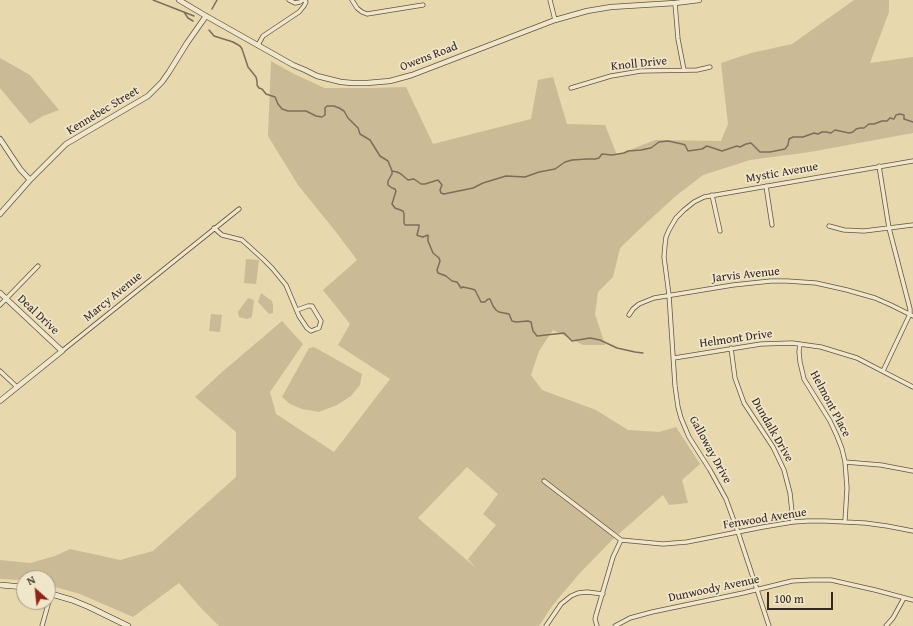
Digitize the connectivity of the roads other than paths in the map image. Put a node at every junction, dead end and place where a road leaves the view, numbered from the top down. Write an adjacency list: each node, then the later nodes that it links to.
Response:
1 (179, 0): 9 (street, Owens Road)
2 (289, 0): 3 (street)
3 (304, 0): 11 (street)
4 (352, 0): 8 (street)
5 (550, 0): 10 (street)
6 (699, 0): 7 (street, Owens Road)
7 (675, 3): 10 (street, Owens Road); 13 (street)
8 (423, 5)
9 (206, 16): 11 (street, Owens Road); 18 (street, Kennebec Street)
10 (555, 20): 11 (street, Owens Road)
11 (258, 45)
12 (710, 68): 13 (street, Knoll Drive)
13 (684, 70): 14 (street, Knoll Drive)
14 (571, 88)
15 (0, 139): 18 (street)
16 (913, 161): 17 (street, Mystic Avenue)
17 (879, 166): 19 (street, Mystic Avenue); 27 (street)
18 (30, 180): 22 (street, Kennebec Street)
19 (766, 186): 20 (street, Mystic Avenue); 23 (street)
20 (712, 195): 28 (street, Mystic Avenue); 29 (street)
21 (239, 209): 26 (street, Marcy Avenue)
22 (0, 214)
23 (772, 225)
24 (913, 225): 27 (street)
25 (830, 226): 27 (street)
26 (214, 228): 35 (street); 40 (street, Marcy Avenue)
27 (889, 228): 37 (street)
28 (669, 230): 32 (street, Galloway Drive)
29 (720, 232)
30 (38, 266): 33 (street)
31 (0, 293): 33 (street, Deal Drive)
32 (670, 295): 36 (street, Jarvis Avenue); 37 (street, Jarvis Avenue); 41 (street, Galloway Drive)
33 (6, 299): 34 (street); 40 (street, Deal Drive)
34 (0, 305)
35 (298, 310): 35 (street)
36 (629, 315)
37 (911, 315): 43 (street)
38 (800, 344): 39 (street, Helmont Drive); 43 (street, Helmont Drive); 47 (street, Helmont Place)
39 (731, 348): 41 (street, Helmont Drive); 51 (street, Dundalk Drive)
40 (62, 351): 44 (street, Marcy Avenue)
41 (674, 358): 53 (street, Galloway Drive)
42 (0, 371): 44 (street)
43 (883, 371): 45 (street, Helmont Drive)
44 (17, 387): 46 (street, Marcy Avenue)
45 (913, 387)
46 (0, 401)
47 (845, 462): 48 (street); 50 (street, Helmont Place)
48 (913, 471)
49 (544, 481): 54 (street)
50 (845, 521): 51 (street, Fenwood Avenue); 52 (street, Fenwood Avenue)
51 (794, 522): 53 (street, Fenwood Avenue)
52 (913, 531)
53 (738, 532): 54 (street, Fenwood Avenue); 57 (street, Galloway Drive)
54 (621, 540): 58 (street)
55 (0, 585): 56 (main road)
56 (16, 586)
57 (757, 590): 60 (street, Dunwoody Avenue); 67 (street, Dunwoody Avenue); 68 (street, Galloway Drive)
58 (603, 594): 65 (street); 66 (street)
59 (56, 596): 64 (main road)
60 (904, 598): 61 (street, Dunwoody Avenue); 69 (street)
61 (913, 600)
62 (46, 610): 63 (street)
63 (42, 626)
64 (128, 626)
65 (546, 626)
66 (597, 626)
67 (615, 626)
68 (769, 626)
69 (886, 626)

